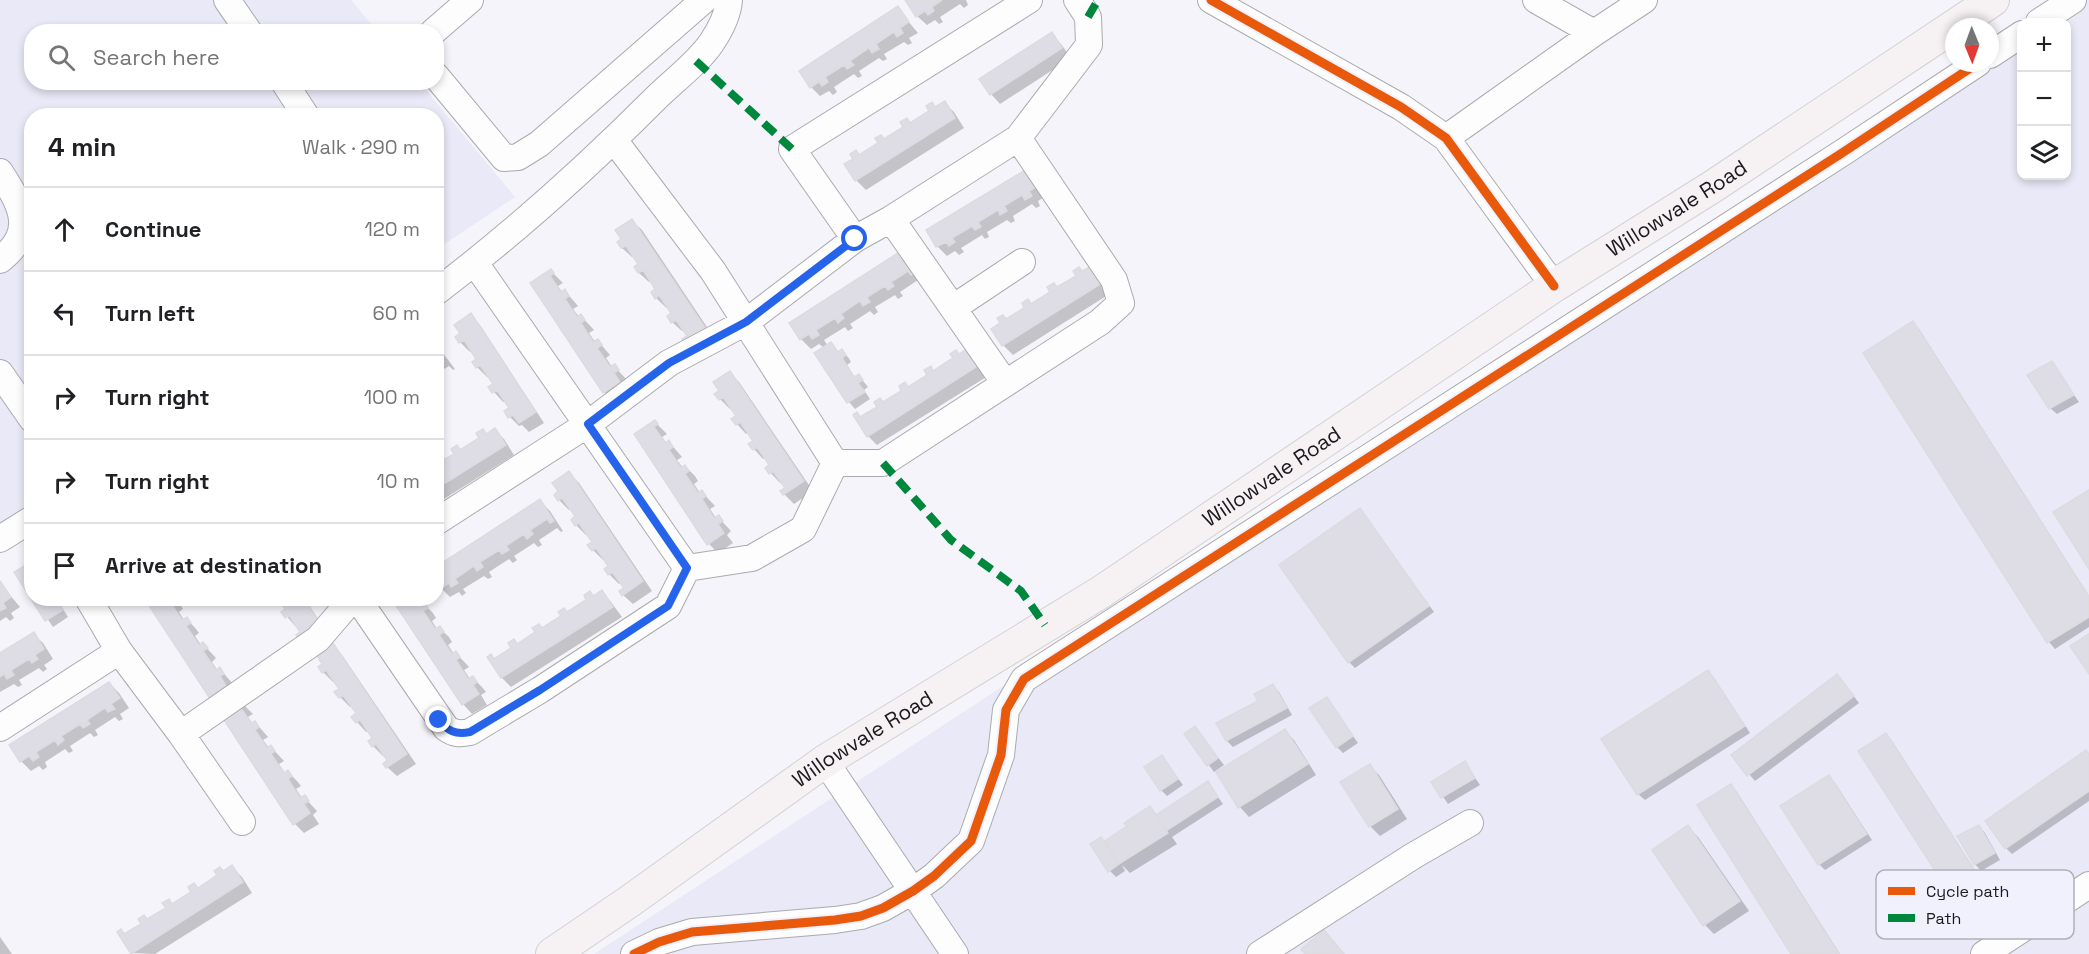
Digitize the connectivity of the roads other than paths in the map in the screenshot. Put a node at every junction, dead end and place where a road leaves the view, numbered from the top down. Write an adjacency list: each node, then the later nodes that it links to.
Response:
1 (226, 0): 13 (street)
2 (470, 0): 14 (street)
3 (704, 0): 19 (street)
4 (729, 0): 24 (street)
5 (1029, 0): 27 (street)
6 (1077, 0): 22 (street)
7 (1536, 0): 15 (street)
8 (1644, 0): 15 (street)
9 (1993, 0): 32 (main road, Willowvale Road)
10 (2073, 0): 12 (street)
11 (1220, 2): 23 (street)
12 (2045, 18)
13 (243, 24)
14 (442, 24)
15 (1594, 33): 23 (street)
16 (2017, 37): 17 (street)
17 (1999, 49)
18 (1964, 72): 54 (street)
19 (444, 86)
20 (289, 90): 21 (street)
21 (301, 108)
22 (1018, 138): 26 (street); 36 (street)
23 (1446, 138): 32 (street)
24 (614, 140): 29 (street); 34 (street)
25 (0, 172): 28 (street)
26 (891, 219): 27 (street); 33 (street)
27 (855, 239): 34 (street)
28 (0, 260)
29 (475, 262): 31 (street); 38 (street)
30 (1022, 262): 33 (street)
31 (444, 286)
32 (1554, 286): 50 (main road, Willowvale Road)
33 (953, 308): 36 (street)
34 (746, 322): 38 (street); 39 (street)
35 (0, 373): 37 (street)
36 (1005, 383): 39 (street)
37 (24, 408)
38 (588, 424): 40 (street); 43 (street)
39 (835, 463): 43 (street)
40 (444, 517)
41 (24, 524): 42 (street)
42 (0, 539)
43 (687, 568): 46 (street)
44 (93, 606): 47 (street)
45 (348, 606): 49 (street)
46 (361, 606)
47 (119, 651): 48 (street); 49 (street)
48 (0, 728)
49 (181, 734): 51 (street)
50 (825, 761): 54 (street); 57 (main road, Willowvale Road)
51 (242, 822)
52 (1470, 823): 60 (street)
53 (2089, 885): 55 (street)
54 (913, 891): 58 (street); 59 (street)
55 (2074, 895)
56 (2007, 939): 61 (street)
57 (552, 954)
58 (634, 954)
59 (955, 954)
60 (1260, 954)
61 (1984, 954)

